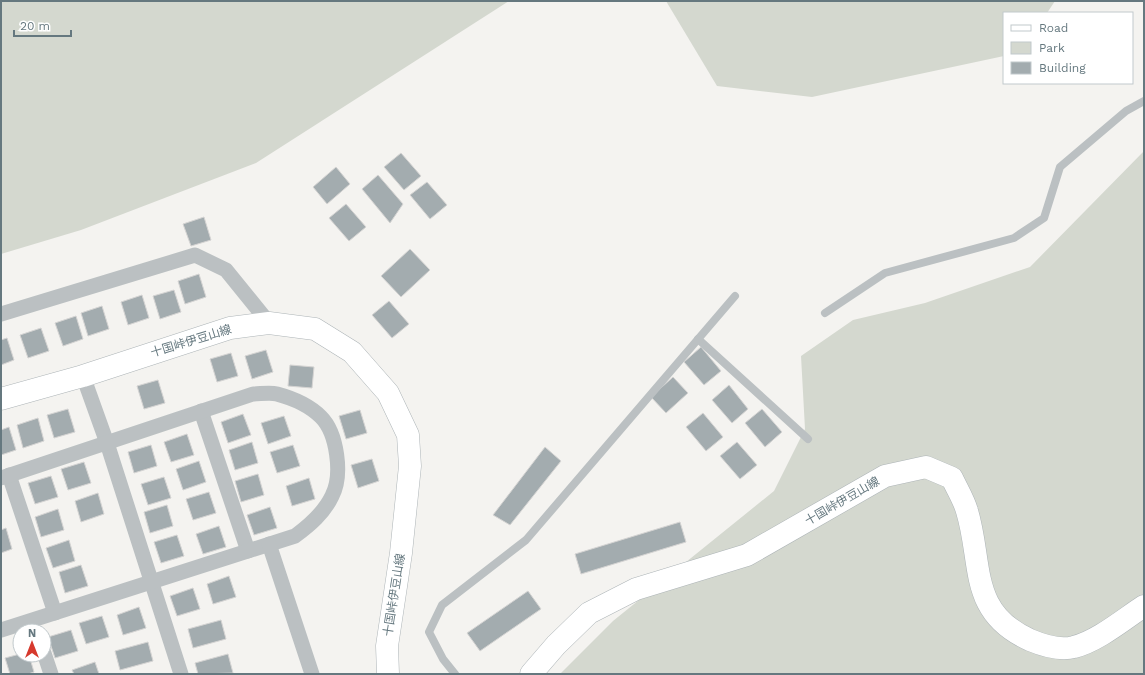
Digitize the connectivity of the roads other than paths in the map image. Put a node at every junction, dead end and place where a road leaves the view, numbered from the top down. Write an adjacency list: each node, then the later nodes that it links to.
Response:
1 (1144, 101): 3 (lane)
2 (735, 296): 6 (lane)
3 (825, 313)
4 (1, 314): 5 (street)
5 (269, 323): 7 (main road, 十国峠伊豆山線); 25 (main road, 十国峠伊豆山線)
6 (698, 339): 10 (lane); 26 (lane)
7 (83, 376): 8 (main road, 十国峠伊豆山線); 11 (street)
8 (1, 399)
9 (201, 411): 11 (street); 13 (street); 14 (street)
10 (808, 439)
11 (107, 443): 12 (street); 15 (street)
12 (5, 477): 17 (street)
13 (269, 544): 14 (street); 24 (street)
14 (248, 551): 15 (street)
15 (152, 582): 17 (street); 23 (street)
16 (1144, 606): 27 (main road, 十国峠伊豆山線)
17 (55, 613): 18 (street)
18 (38, 623)
19 (12, 628): 20 (street)
20 (1, 630)
21 (47, 663): 22 (street)
22 (51, 674)
23 (181, 674)
24 (312, 674)
25 (388, 674)
26 (455, 674)
27 (531, 674)

